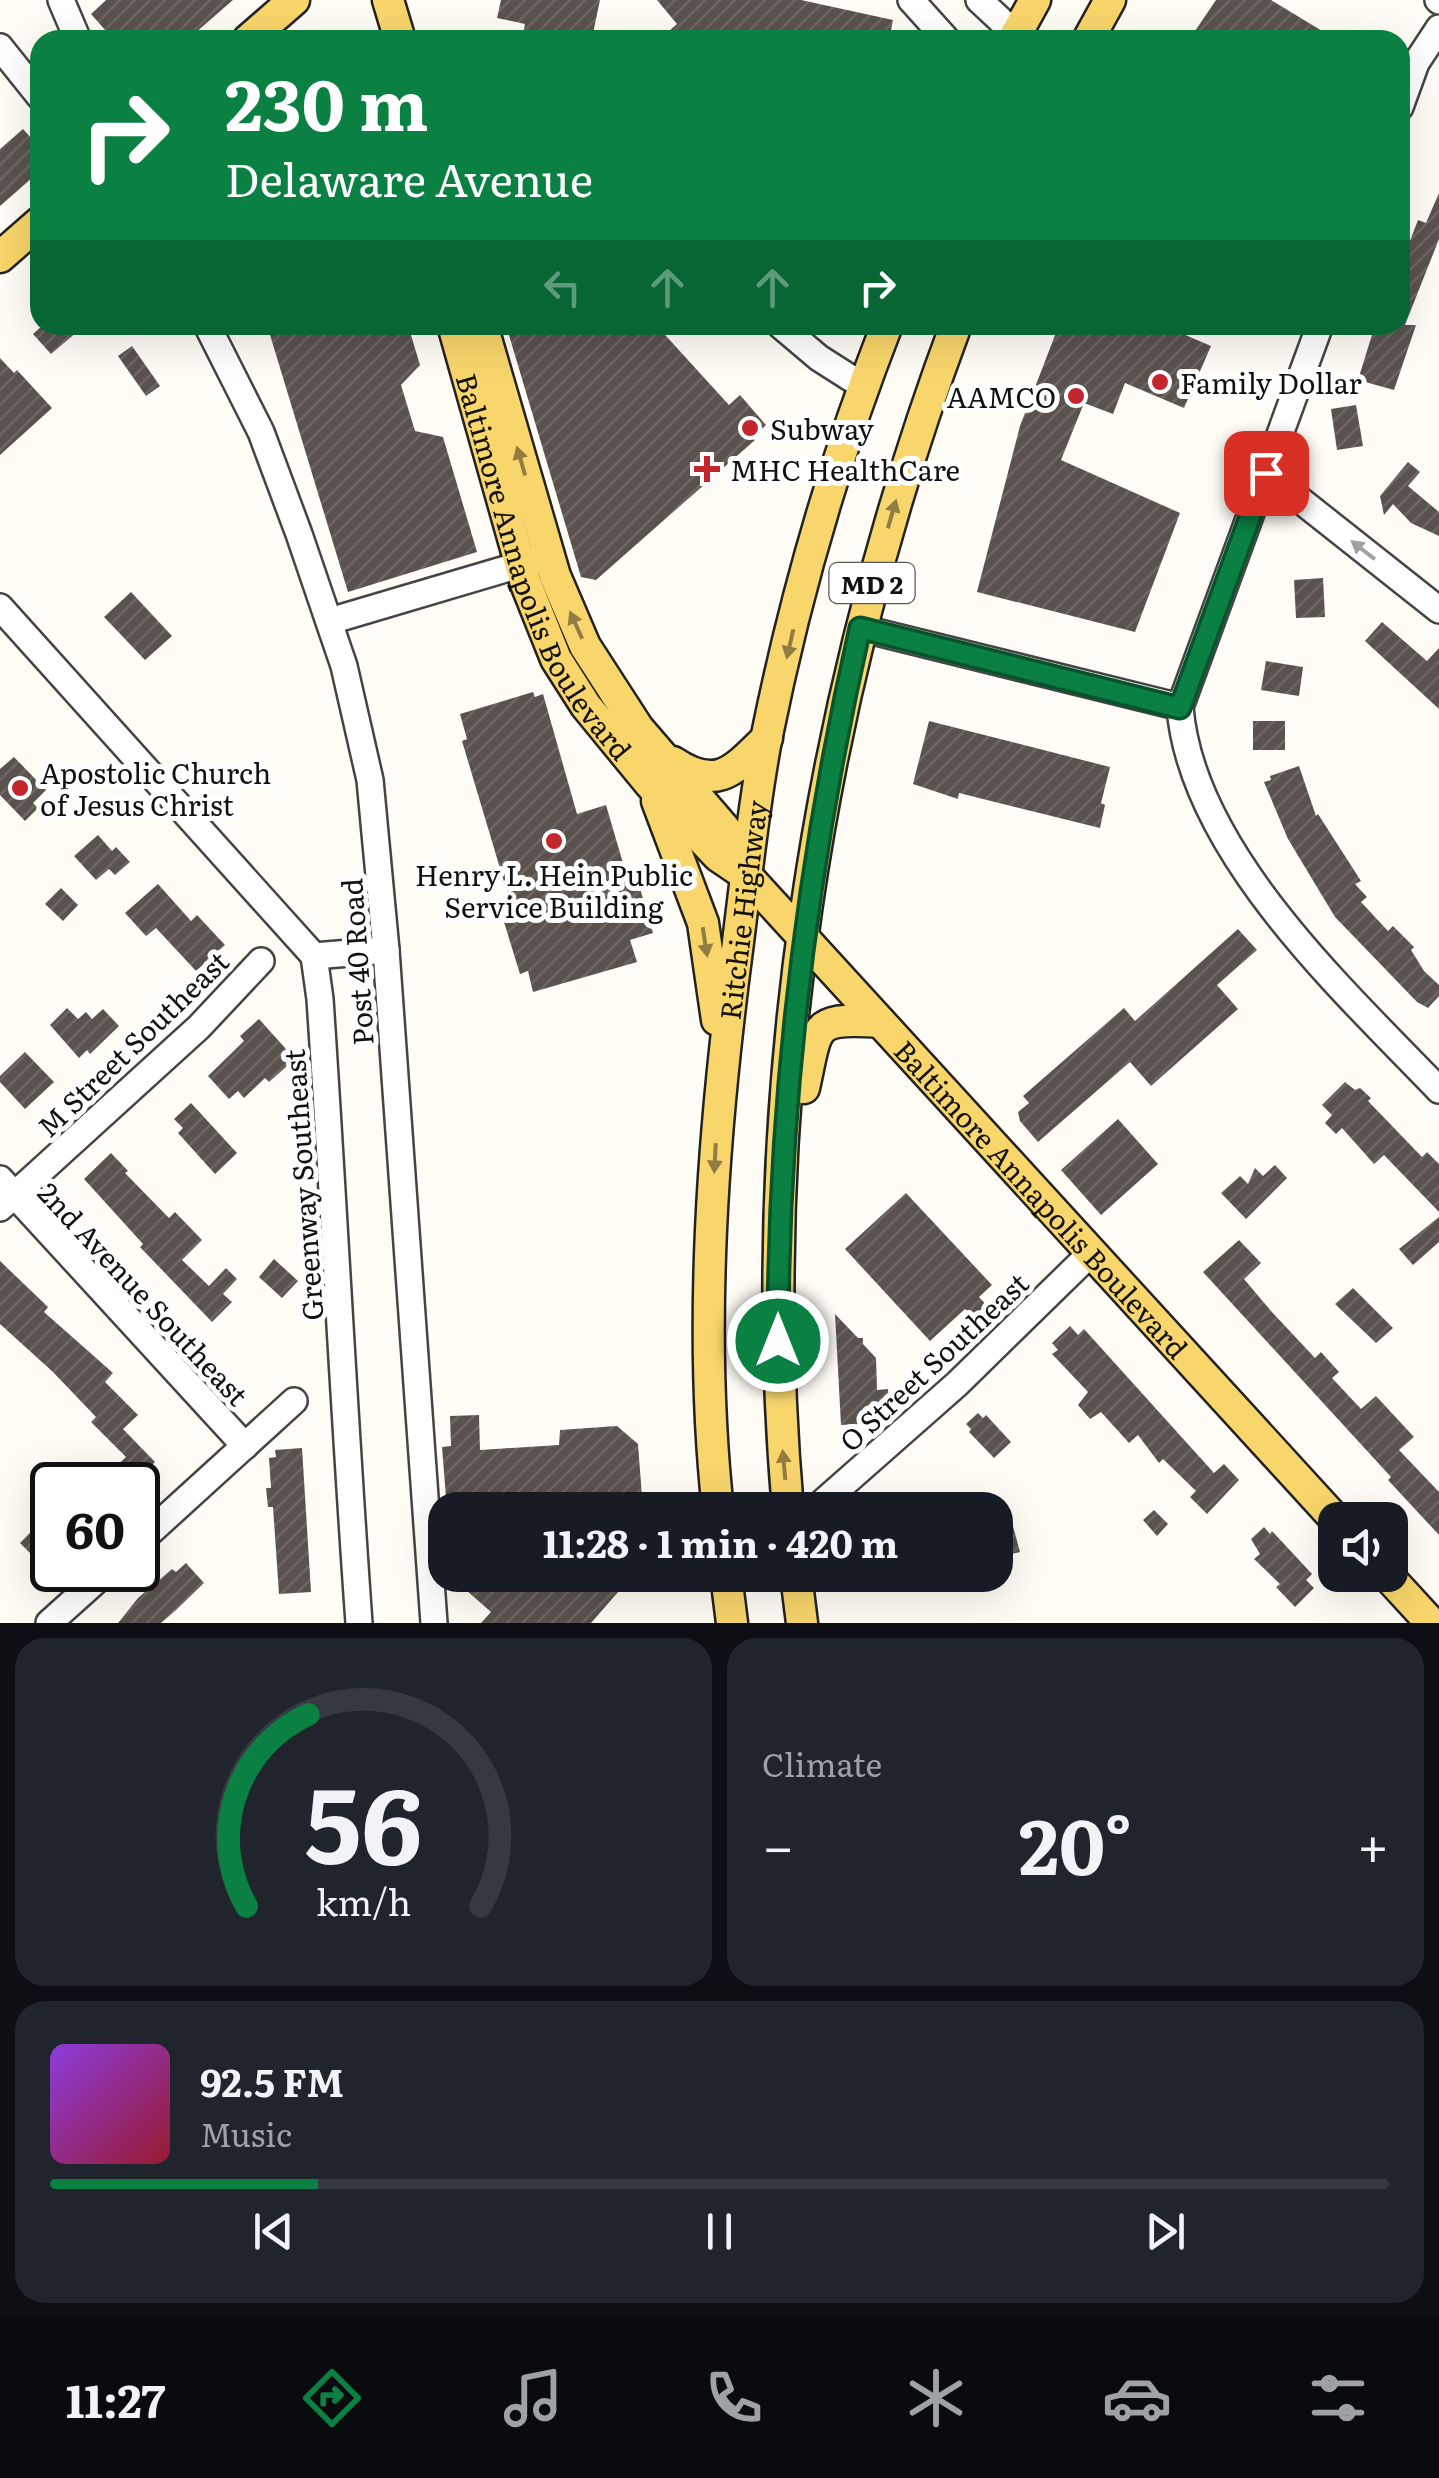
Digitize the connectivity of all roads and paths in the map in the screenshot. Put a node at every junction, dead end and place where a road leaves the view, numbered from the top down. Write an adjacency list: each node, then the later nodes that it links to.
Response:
1 (62, 0): 9 (street)
2 (294, 0): 10 (main road)
3 (388, 0): 11 (main road)
4 (911, 0): 12 (street)
5 (979, 0): 13 (street)
6 (1035, 0): 14 (main road)
7 (1110, 0): 15 (main road)
8 (1439, 28): 17 (street)
9 (74, 30)
10 (260, 30)
11 (397, 30)
12 (938, 30)
13 (1009, 30)
14 (1021, 30)
15 (1094, 30)
16 (0, 47): 18 (street)
17 (1410, 80)
18 (30, 84)
19 (30, 231): 20 (main road)
20 (0, 257)
21 (212, 335): 33 (street, Post 40 Road)
22 (456, 335): 30 (main road, Baltimore Annapolis Boulevard)
23 (484, 335): 30 (main road, Baltimore Annapolis Boulevard, one-way to 23)
24 (792, 335): 28 (street)
25 (883, 335): 28 (main road, Ritchie Highway / MD 2)
26 (952, 335): 34 (main road, MD 2, one-way to 26)
27 (1316, 335): 29 (street)
28 (863, 386): 36 (main road, Ritchie Highway / MD 2, one-way to 36)
29 (1266, 473): 32 (street, one-way to 29); 35 (street)
30 (534, 560): 33 (street); 37 (main road, Baltimore Annapolis Boulevard, one-way to 30); 38 (main road, Baltimore Annapolis Boulevard)
31 (1, 609): 42 (street)
32 (1439, 610)
33 (330, 621): 41 (street, Post 40 Road)
34 (860, 628): 35 (street); 40 (main road, MD 2)
35 (1180, 708): 46 (street)
36 (767, 738): 37 (main road); 39 (main road, Ritchie Highway / MD 2)
37 (659, 754): 39 (main road, Baltimore Annapolis Boulevard)
38 (650, 784): 39 (main road, Baltimore Annapolis Boulevard); 45 (main road, one-way to 45)
39 (746, 876): 40 (main road, Baltimore Annapolis Boulevard); 45 (main road, Ritchie Highway / MD 2)
40 (804, 938): 44 (main road, Baltimore Annapolis Boulevard); 48 (main road, MD 2)
41 (386, 950): 42 (street); 63 (street, Post 40 Road)
42 (314, 956): 62 (street, Greenway Southeast)
43 (261, 961): 47 (street, M Street Southeast)
44 (880, 1022): 48 (main road); 49 (main road, Baltimore Annapolis Boulevard)
45 (722, 1061): 52 (main road, Ritchie Highway / MD 2, one-way to 52)
46 (1439, 1090)
47 (5, 1194): 51 (street, 2nd Avenue Southeast)
48 (780, 1198): 53 (main road, MD 2, one-way to 48)
49 (1092, 1252): 54 (street, O Street Southeast); 55 (main road, Baltimore Annapolis Boulevard)
50 (294, 1402): 51 (street)
51 (244, 1446): 56 (street)
52 (716, 1492)
53 (787, 1492)
54 (834, 1492)
55 (1320, 1502)
56 (160, 1523)
57 (84, 1592): 61 (street)
58 (728, 1592): 64 (main road)
59 (798, 1592): 65 (main road)
60 (1402, 1592): 66 (main road)
61 (49, 1623)
62 (359, 1623)
63 (434, 1623)
64 (732, 1623)
65 (802, 1623)
66 (1430, 1623)

